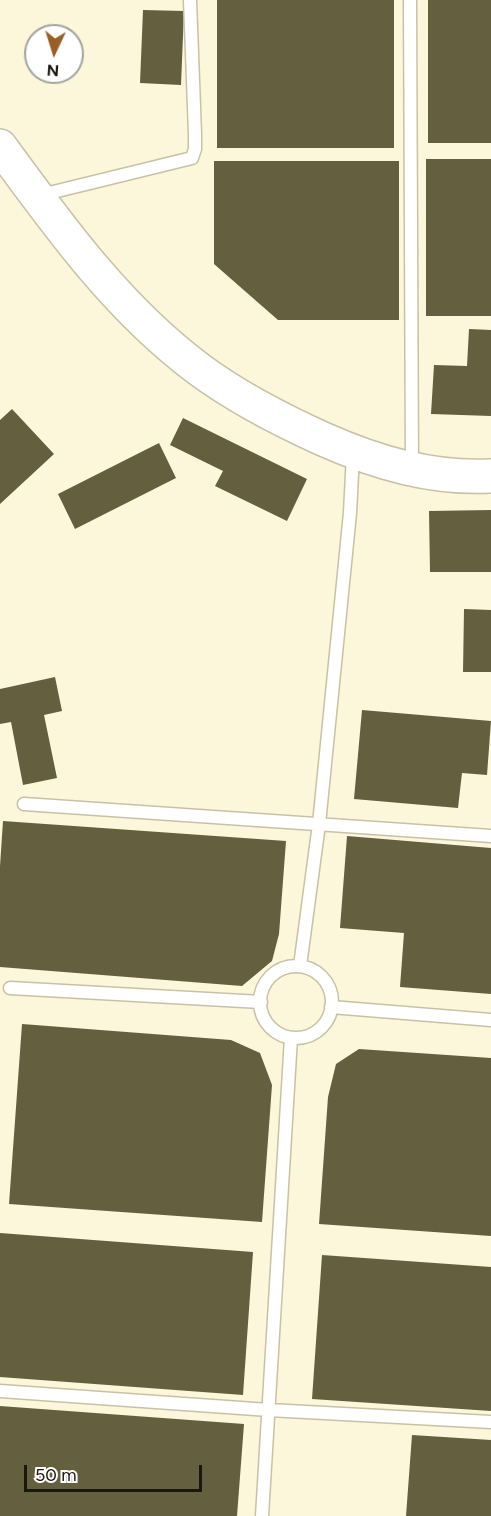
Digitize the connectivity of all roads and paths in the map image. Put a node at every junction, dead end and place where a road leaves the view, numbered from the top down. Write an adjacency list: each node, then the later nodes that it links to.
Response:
1 (190, 0): 4 (lane)
2 (410, 0): 6 (lane)
3 (0, 146): 4 (main road)
4 (37, 196): 5 (main road)
5 (353, 452): 6 (main road); 9 (lane)
6 (412, 470): 7 (main road)
7 (491, 476)
8 (24, 804): 9 (lane)
9 (319, 824): 10 (lane); 11 (lane)
10 (491, 836)
11 (300, 966): 13 (lane); 14 (lane)
12 (10, 988): 13 (lane)
13 (261, 1002): 16 (lane)
14 (331, 1007): 15 (lane); 16 (lane)
15 (491, 1020)
16 (291, 1038): 18 (lane)
17 (0, 1391): 18 (lane)
18 (269, 1410): 19 (lane); 20 (lane)
19 (491, 1422)
20 (261, 1516)

